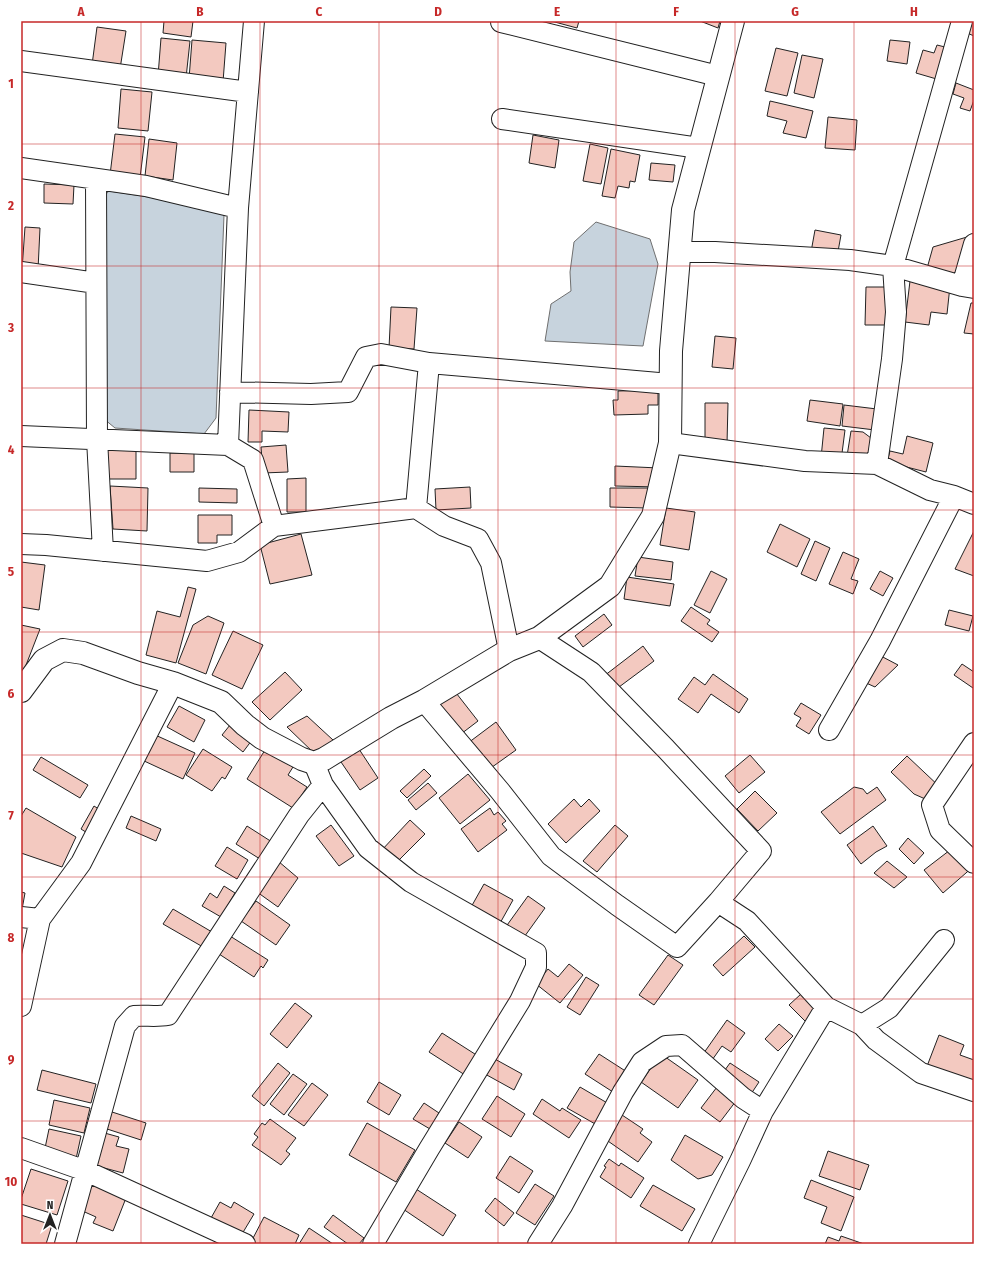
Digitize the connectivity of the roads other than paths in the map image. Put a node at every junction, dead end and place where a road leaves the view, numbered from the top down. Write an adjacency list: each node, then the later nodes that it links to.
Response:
1 (254, 21): 7 (street)
2 (733, 21): 6 (street)
3 (962, 21): 15 (street)
4 (501, 22): 6 (street)
5 (21, 61): 7 (street)
6 (718, 76): 9 (street)
7 (248, 92): 12 (street)
8 (502, 119): 9 (street)
9 (699, 148): 14 (street)
10 (21, 168): 11 (street)
11 (96, 179): 12 (street); 17 (street)
12 (238, 208): 21 (street)
13 (974, 244): 18 (street)
14 (679, 252): 15 (street); 20 (street)
15 (893, 266): 18 (street); 26 (street)
16 (21, 272): 17 (street)
17 (96, 283): 23 (street)
18 (968, 287)
19 (429, 363): 20 (street); 21 (street); 29 (street)
20 (670, 384): 24 (street)
21 (230, 392): 25 (street)
22 (21, 436): 23 (street)
23 (97, 439): 25 (street); 32 (street)
24 (670, 443): 26 (street); 33 (street)
25 (228, 445): 30 (street)
26 (877, 464): 27 (street)
27 (954, 496): 28 (street); 38 (street)
28 (974, 504)
29 (416, 508): 30 (street); 34 (street)
30 (274, 526): 32 (street)
31 (21, 544): 32 (street)
32 (103, 551)
33 (539, 638): 34 (street); 43 (street)
34 (509, 650): 37 (street)
35 (173, 683): 36 (street); 40 (street); 44 (street)
36 (21, 691)
37 (424, 700): 40 (street); 43 (street)
38 (829, 730)
39 (974, 743): 42 (street)
40 (314, 763): 41 (street)
41 (323, 785): 52 (street); 55 (street)
42 (974, 863)
43 (718, 902): 47 (street)
44 (30, 918): 46 (street)
45 (944, 940): 48 (street)
46 (21, 1006)
47 (826, 1007): 48 (street); 50 (street)
48 (862, 1025): 49 (street)
49 (974, 1091)
50 (763, 1111): 56 (street); 57 (street)
51 (21, 1148): 52 (street)
52 (86, 1171): 53 (street); 54 (street)
53 (65, 1244)
54 (245, 1244)
55 (373, 1244)
56 (538, 1244)
57 (699, 1244)

